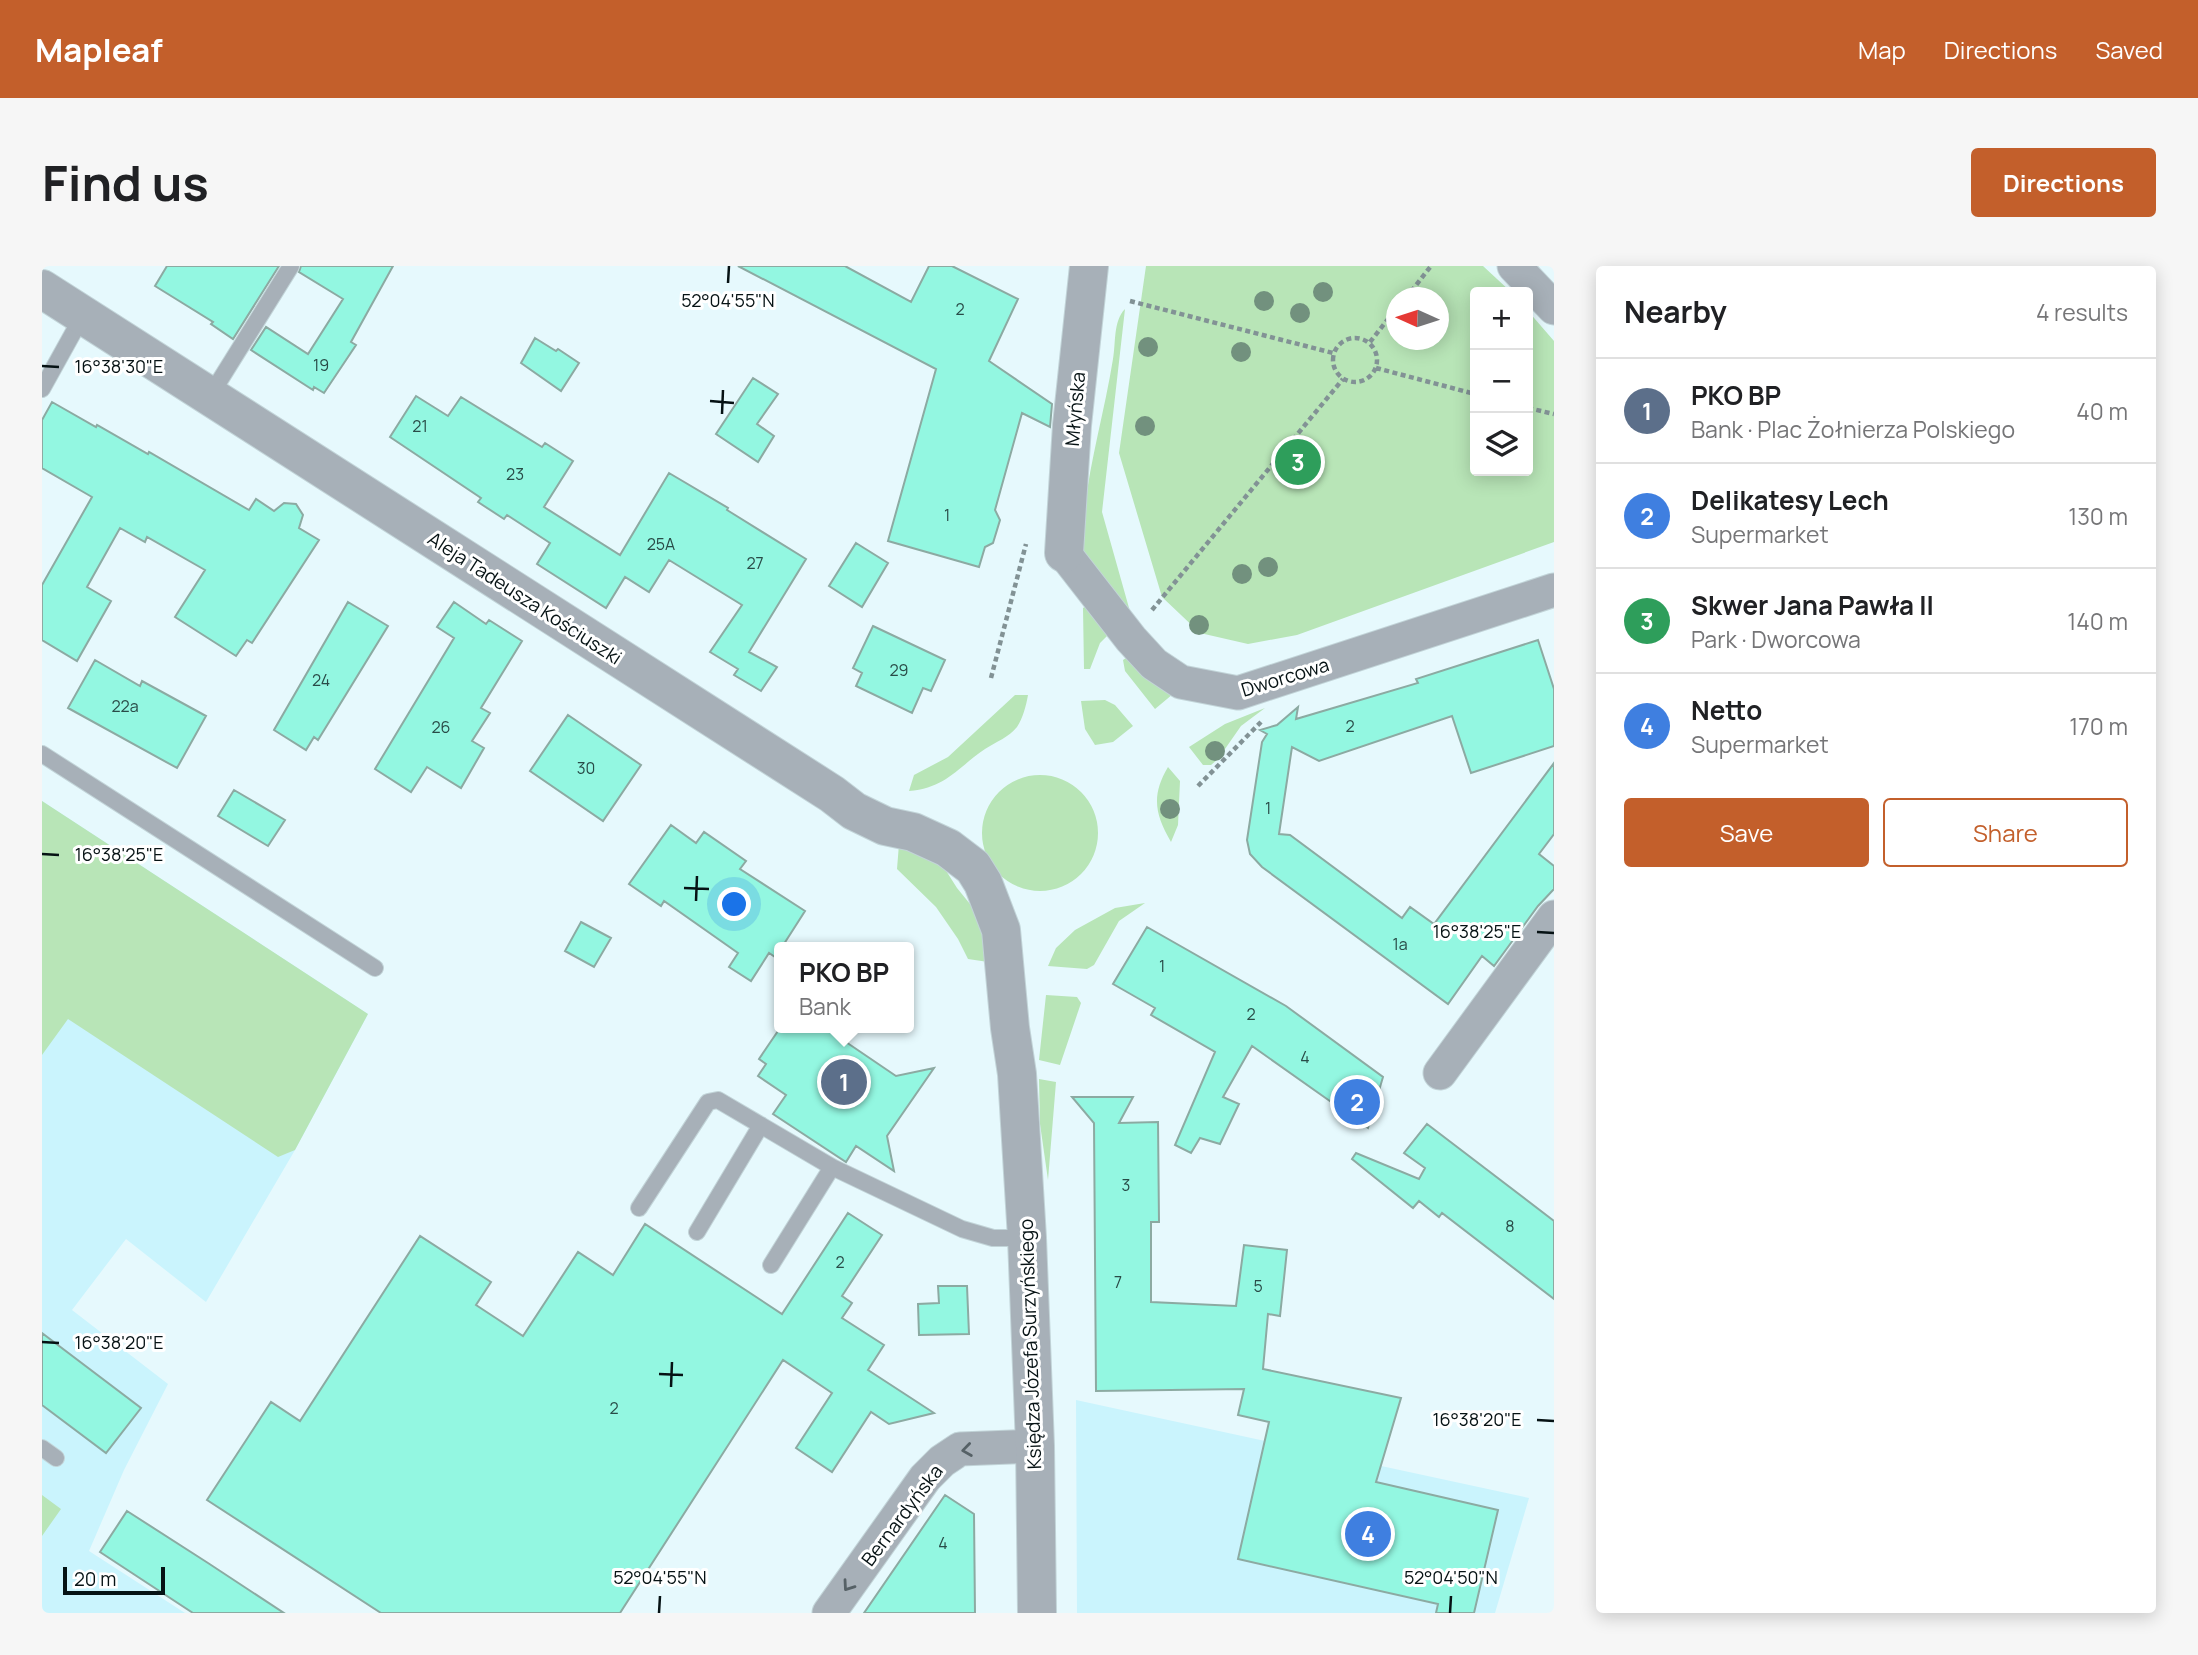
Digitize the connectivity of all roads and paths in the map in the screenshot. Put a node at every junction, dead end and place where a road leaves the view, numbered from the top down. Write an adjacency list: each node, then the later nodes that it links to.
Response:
1 (291, 266): 17 (lane)
2 (1089, 266): 21 (street, Młyńska)
3 (1431, 266): 5 (path)
4 (1514, 266): 7 (street)
5 (1415, 287)
6 (42, 289): 9 (street, Aleja Tadeusza Kościuszki)
7 (1549, 295)
8 (1130, 301): 12 (path)
9 (83, 315): 15 (lane); 17 (street, Aleja Tadeusza Kościuszki)
10 (1386, 322): 11 (path)
11 (1370, 342): 12 (path); 13 (path)
12 (1332, 354): 14 (path)
13 (1376, 368): 14 (path); 16 (path)
14 (1343, 379): 23 (path)
15 (42, 389)
16 (1470, 393)
17 (210, 396): 26 (street, Aleja Tadeusza Kościuszki)
18 (1533, 409): 19 (path)
19 (1554, 414)
20 (1028, 535): 24 (path)
21 (1065, 553): 22 (street, Dworcowa)
22 (1554, 590)
23 (1146, 620)
24 (991, 678)
25 (42, 754): 28 (lane)
26 (978, 875): 34 (street, Księdza Józefa Surzyńskiego)
27 (1554, 917): 29 (street)
28 (375, 968)
29 (1440, 1073)
30 (761, 1125): 31 (lane); 32 (lane); 33 (lane)
31 (832, 1167): 34 (lane); 35 (lane)
32 (639, 1208)
33 (697, 1232)
34 (1027, 1238): 36 (street, Księdza Józefa Surzyńskiego)
35 (771, 1265)
36 (1035, 1446): 39 (street, Bernardyńska, one-way to 39); 40 (street, Księdza Józefa Surzyńskiego)
37 (42, 1448): 38 (lane)
38 (56, 1458)
39 (829, 1613)
40 (1037, 1613)

